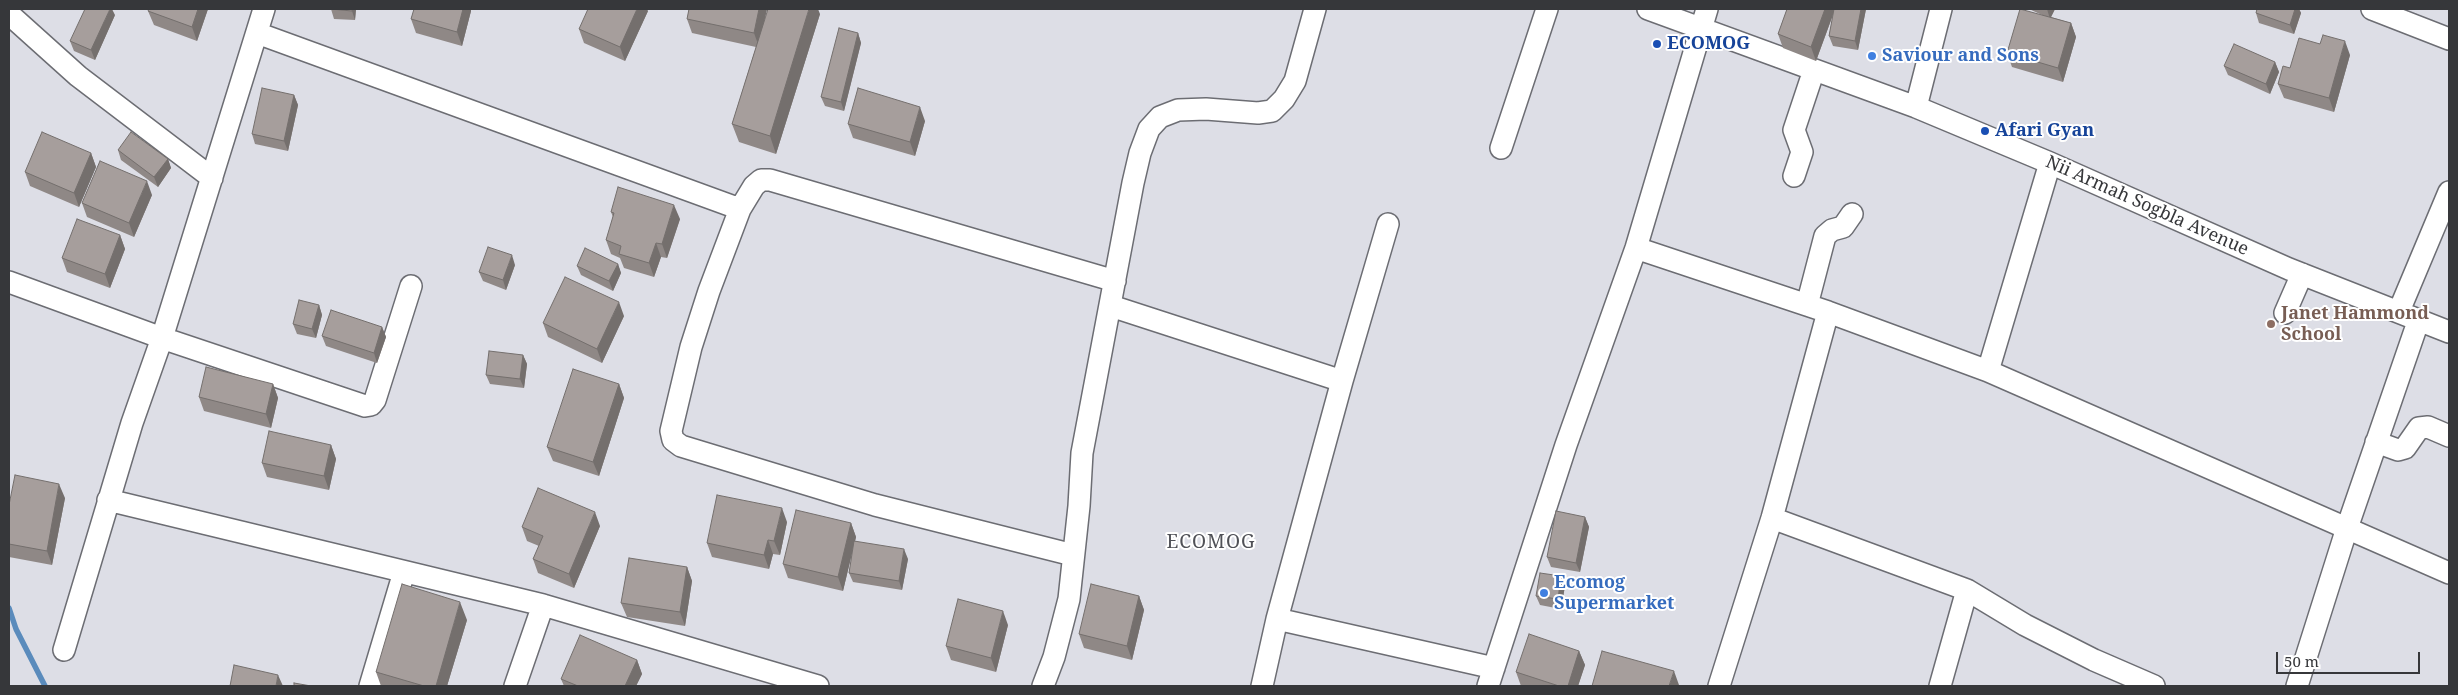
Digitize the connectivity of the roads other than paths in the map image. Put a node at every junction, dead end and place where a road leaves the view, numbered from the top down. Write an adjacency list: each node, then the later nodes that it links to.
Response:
1 (264, 9): 9 (street)
2 (1315, 9): 23 (street)
3 (1546, 9): 13 (street)
4 (1648, 9): 8 (street, Nii Armah Sogbla Avenue)
5 (1941, 9): 12 (street)
6 (2372, 9): 10 (street)
7 (9, 14): 16 (street)
8 (1705, 19): 11 (street, Nii Armah Sogbla Avenue); 21 (street)
9 (257, 33): 16 (street); 18 (street)
10 (2449, 39)
11 (1814, 70): 12 (street, Nii Armah Sogbla Avenue); 15 (street)
12 (1916, 107): 14 (street, Nii Armah Sogbla Avenue)
13 (1501, 148)
14 (2050, 163): 22 (street, Nii Armah Sogbla Avenue); 33 (street)
15 (1794, 176)
16 (212, 178): 32 (street)
17 (2449, 192): 30 (street)
18 (740, 209): 23 (street); 40 (street)
19 (1852, 214): 26 (street)
20 (1388, 224): 34 (street)
21 (1636, 248): 26 (street); 47 (street)
22 (2302, 274): 29 (street); 30 (street, Nii Armah Sogbla Avenue)
23 (1115, 281): 27 (street)
24 (9, 282): 32 (street)
25 (411, 286): 32 (street)
26 (1807, 305): 28 (street)
27 (1111, 306): 34 (street); 40 (street)
28 (1828, 312): 33 (street); 38 (street)
29 (2285, 313)
30 (2409, 315): 31 (street, Nii Armah Sogbla Avenue); 36 (street)
31 (2449, 332)
32 (162, 338): 37 (street)
33 (1988, 371): 39 (street)
34 (1342, 381): 45 (street)
35 (2449, 436): 36 (street)
36 (2376, 442): 39 (street)
37 (108, 500): 41 (street); 46 (street)
38 (1772, 518): 43 (street); 53 (street)
39 (2347, 528): 42 (street); 56 (street)
40 (1073, 555): 51 (street)
41 (404, 572): 44 (street); 48 (street)
42 (2449, 573)
43 (1966, 590): 54 (street); 55 (street)
44 (543, 605): 49 (street); 50 (street)
45 (1277, 619): 47 (street); 52 (street)
46 (64, 650)
47 (1491, 677)
48 (370, 686)
49 (515, 686)
50 (818, 686)
51 (1043, 686)
52 (1262, 686)
53 (1719, 686)
54 (1940, 686)
55 (2154, 686)
56 (2297, 686)

